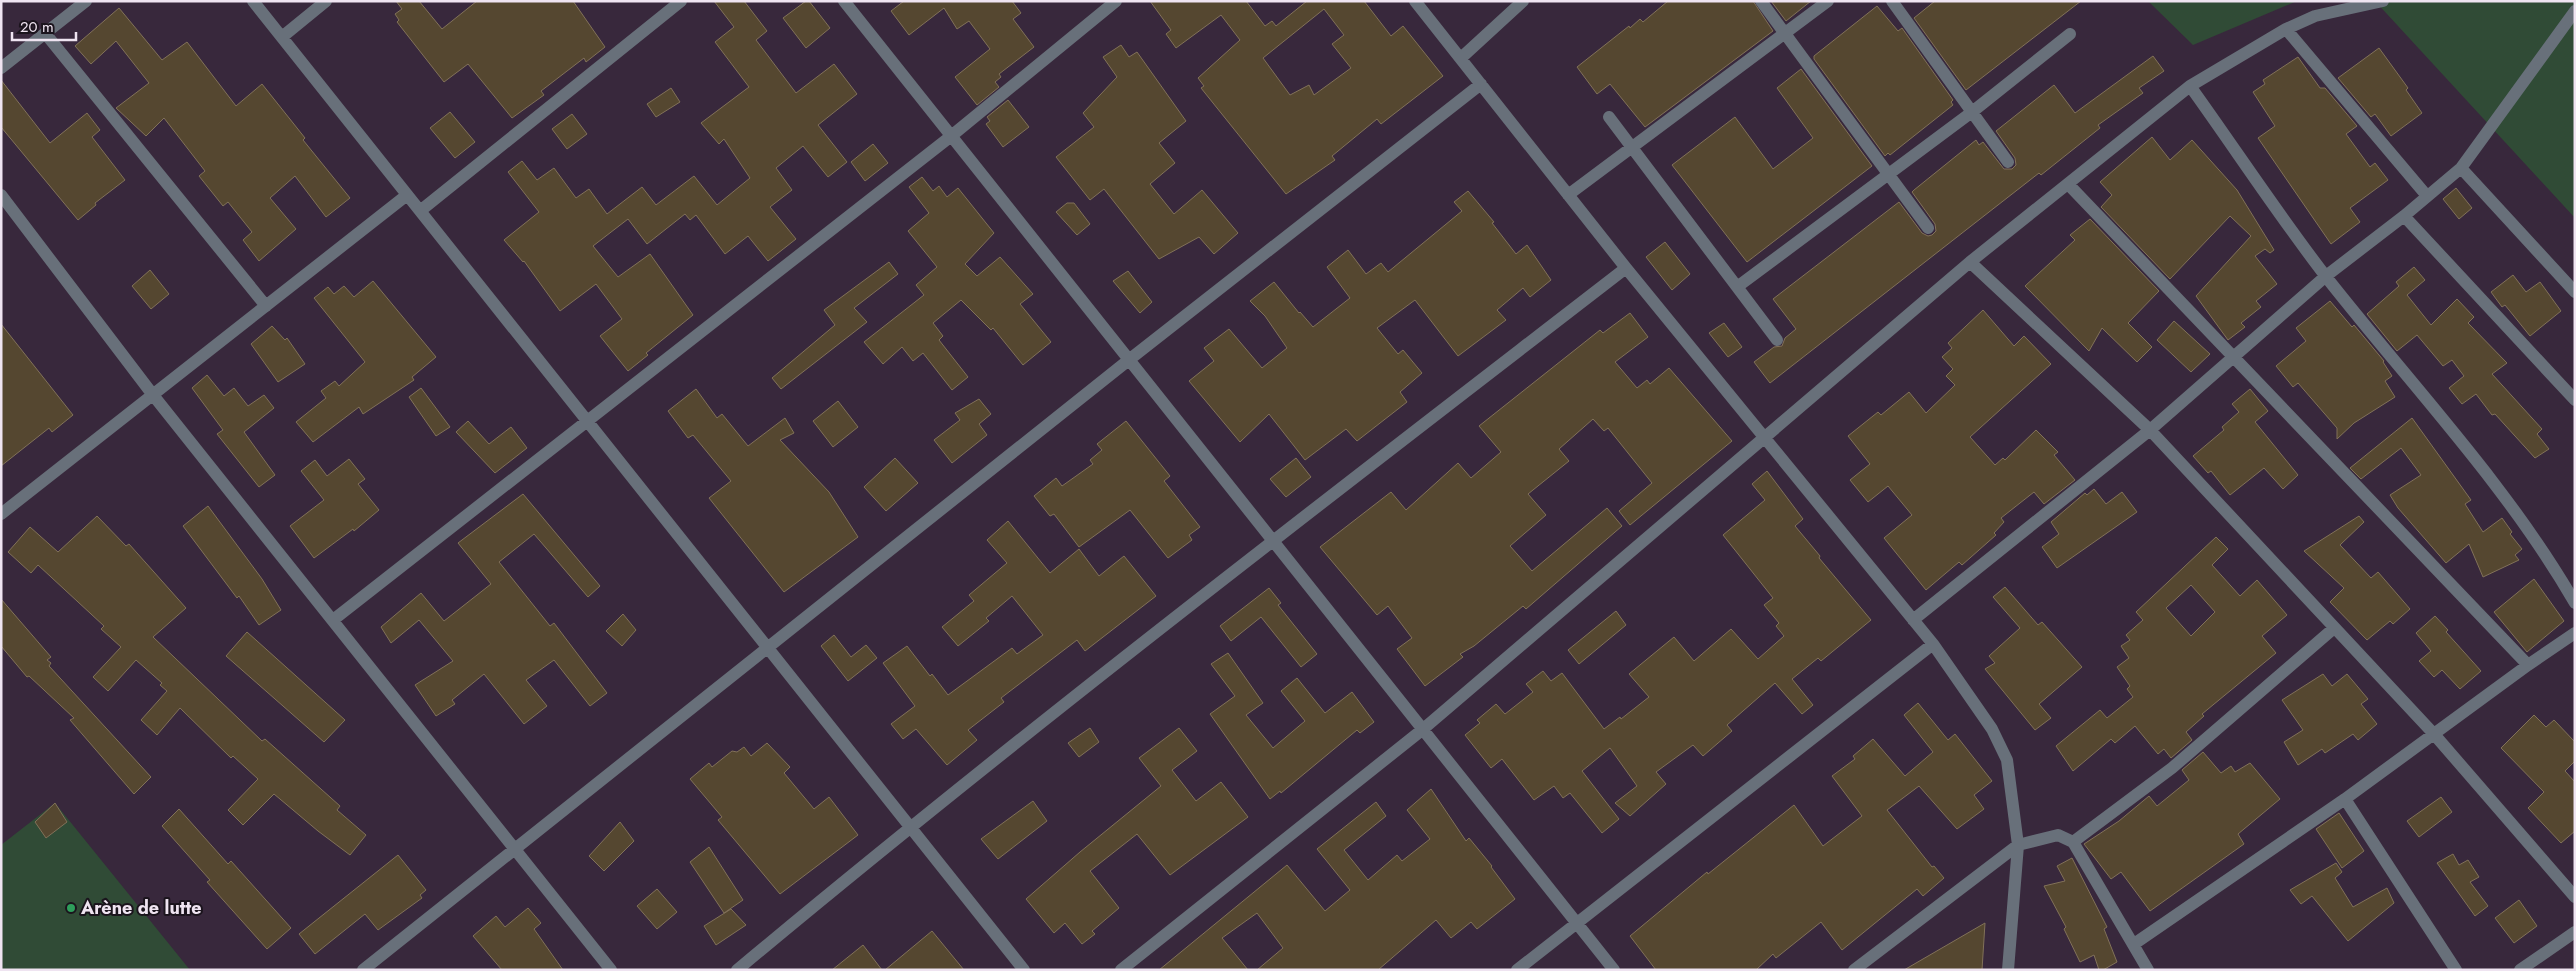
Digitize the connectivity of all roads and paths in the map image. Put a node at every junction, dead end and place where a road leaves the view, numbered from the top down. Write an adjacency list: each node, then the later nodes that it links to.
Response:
1 (86, 1): 15 (street)
2 (253, 1): 18 (street)
3 (326, 1): 18 (street)
4 (681, 1): 35 (street)
5 (844, 1): 25 (street)
6 (1116, 1): 25 (street)
7 (1415, 1): 19 (street)
8 (1523, 1): 19 (street)
9 (1761, 1): 16 (street)
10 (1828, 1): 16 (street)
11 (1892, 1): 23 (street)
12 (2383, 1): 14 (street)
13 (2575, 12): 28 (street)
14 (2286, 28): 22 (street); 34 (street)
15 (45, 33): 20 (street); 43 (street)
16 (1786, 33): 26 (street); 29 (street)
17 (2070, 34): 23 (street)
18 (282, 37): 31 (street)
19 (1461, 58): 21 (street)
20 (1, 68)
21 (1481, 84): 33 (street); 46 (street)
22 (2190, 86): 30 (street); 40 (street)
23 (1972, 112): 27 (street); 29 (street)
24 (1609, 117): 26 (street)
25 (950, 137): 46 (street); 49 (street)
26 (1631, 148): 33 (street); 41 (street)
27 (2008, 162)
28 (2461, 168): 34 (street); 42 (street)
29 (1888, 174): 37 (street); 41 (street)
30 (2068, 184): 38 (street); 45 (street)
31 (407, 194): 35 (street); 43 (street)
32 (1, 195): 47 (street)
33 (1568, 195): 39 (street)
34 (2427, 196): 36 (street)
35 (420, 211): 49 (street)
36 (2404, 216): 40 (street); 48 (street)
37 (1928, 228)
38 (1970, 262): 50 (street); 51 (street)
39 (1626, 268): 51 (street); 53 (street)
40 (2326, 276): 45 (street); 54 (street)
41 (1737, 287): 44 (street)
42 (2575, 292)
43 (266, 306): 47 (street)
44 (1777, 340)
45 (2233, 356): 50 (street); 61 (street)
46 (1130, 359): 53 (street); 60 (street)
47 (153, 394): 52 (street); 55 (street)
48 (2575, 400)
49 (588, 420): 55 (street); 60 (street)
50 (2150, 430): 56 (street); 57 (street)
51 (1763, 437): 56 (street); 62 (street)
52 (1, 514)
53 (1272, 542): 62 (street); 65 (street)
54 (2575, 602)
55 (333, 620): 68 (street)
56 (1914, 620): 59 (street)
57 (2333, 629): 63 (street); 66 (street)
58 (2575, 633): 61 (street)
59 (1933, 644): 67 (street); 70 (street)
60 (769, 649): 65 (street); 68 (street)
61 (2528, 665): 63 (street)
62 (1422, 730): 70 (street); 77 (street)
63 (2433, 733): 64 (street); 69 (street)
64 (2345, 799): 72 (street); 83 (street)
65 (910, 826): 75 (street); 76 (street)
66 (2074, 842): 67 (street); 72 (street)
67 (2018, 846): 80 (street); 81 (street)
68 (515, 850): 73 (street); 74 (street)
69 (2575, 897)
70 (1576, 923): 78 (street); 79 (street)
71 (2575, 932): 84 (street)
72 (2134, 944): 82 (street)
73 (363, 970)
74 (612, 970)
75 (736, 970)
76 (1024, 970)
77 (1121, 970)
78 (1517, 970)
79 (1614, 970)
80 (1854, 970)
81 (2008, 970)
82 (2148, 970)
83 (2456, 970)
84 (2520, 970)

